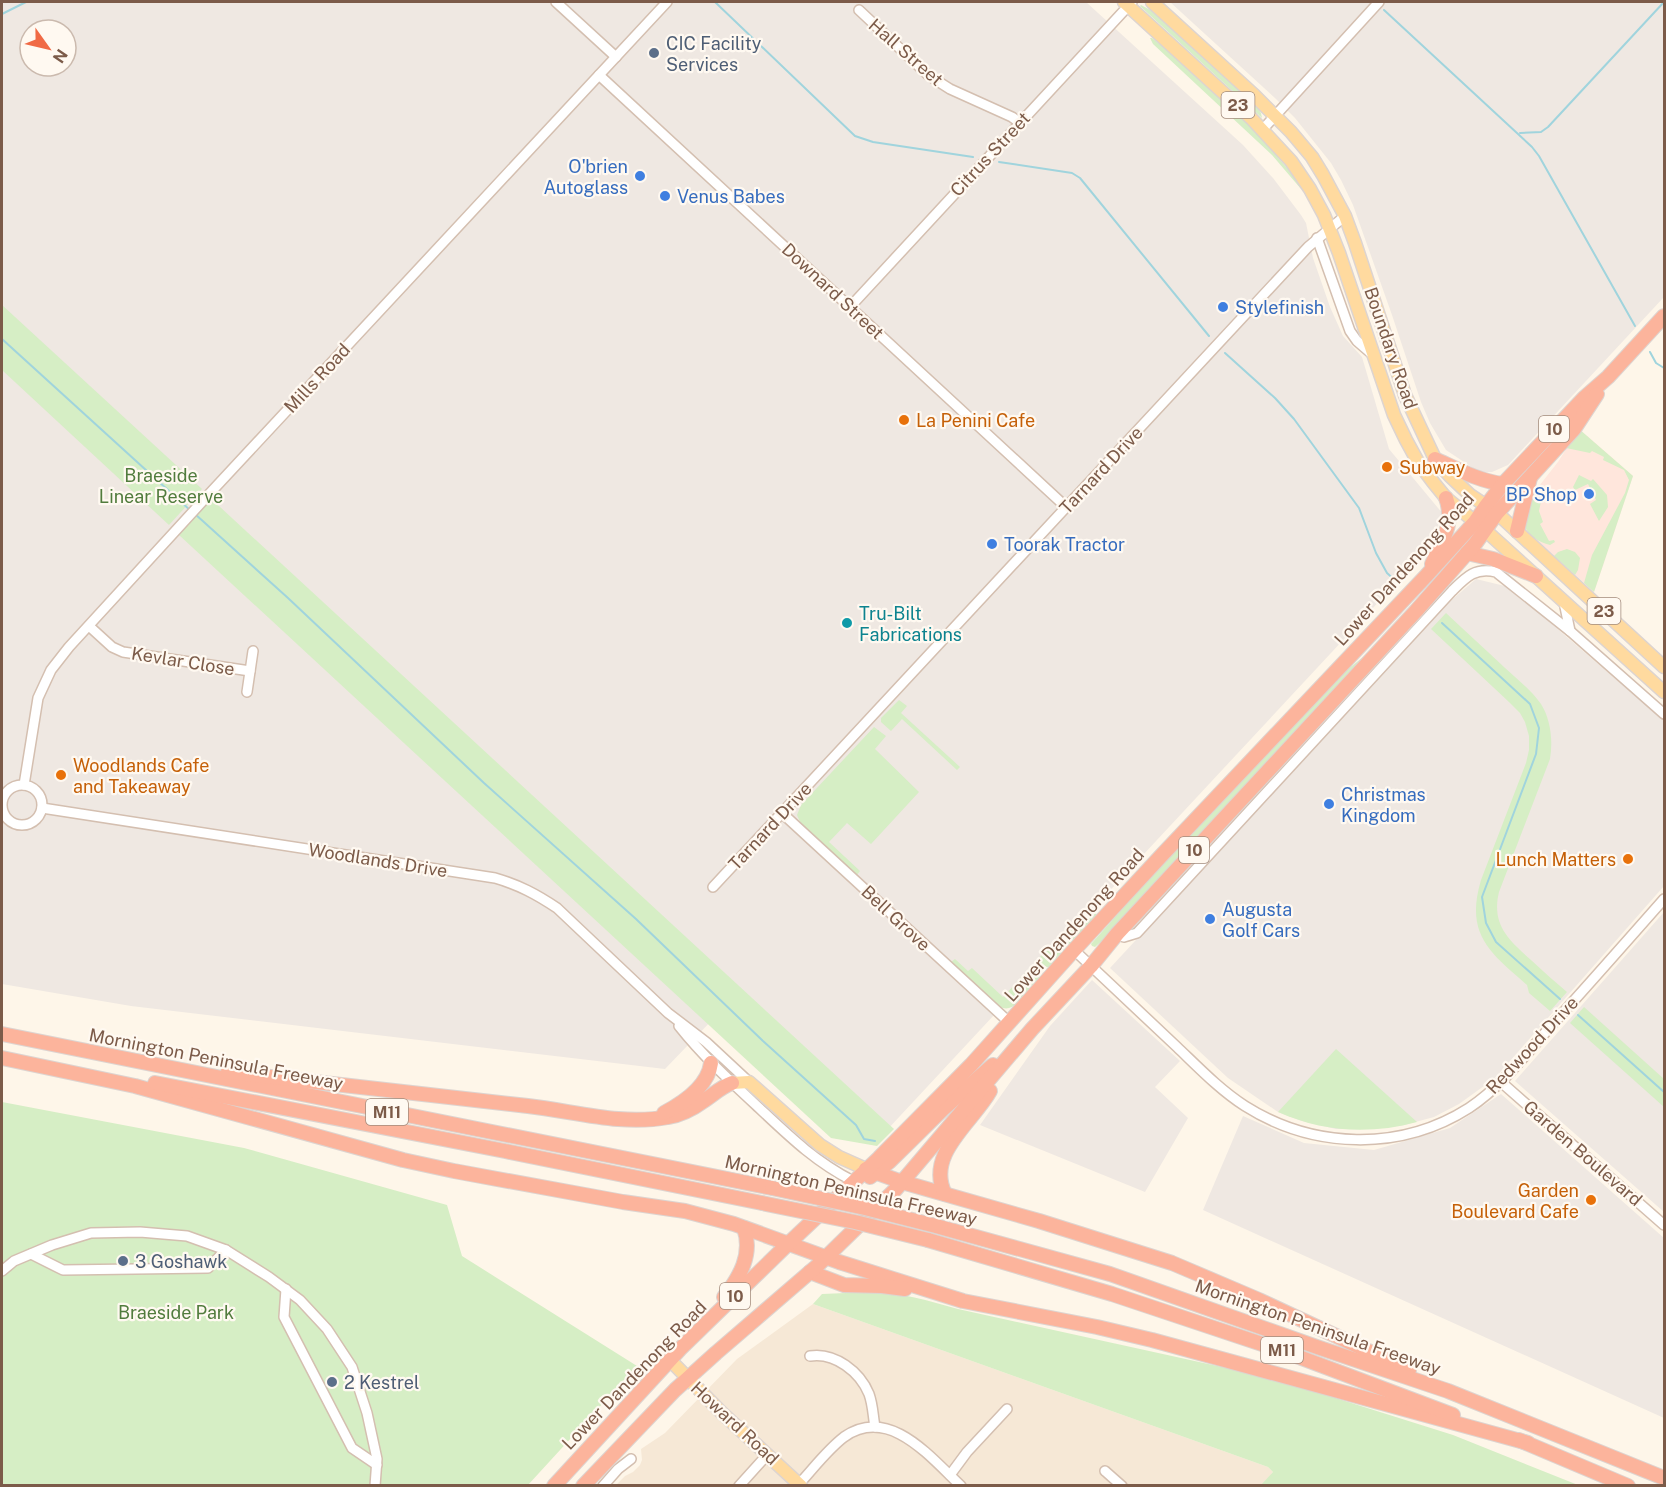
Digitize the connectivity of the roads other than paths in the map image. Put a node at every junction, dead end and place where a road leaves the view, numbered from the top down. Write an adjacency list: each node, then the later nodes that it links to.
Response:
1 (556, 2): 7 (street)
2 (667, 2): 7 (street, Mills Road)
3 (1152, 2): 9 (main road, Boundary Road / 23)
4 (1379, 2): 9 (street)
5 (1128, 3): 10 (street, Citrus Street); 11 (main road, Boundary Road / 23)
6 (858, 10): 10 (street, Hall Street)
7 (616, 57): 8 (street, Mills Road)
8 (599, 75): 15 (street, Downard Street); 33 (street, Mills Road)
9 (1275, 115): 11 (street); 12 (main road, Boundary Road / 23)
10 (1019, 123): 15 (street, Citrus Street)
11 (1263, 129): 13 (main road, Boundary Road / 23)
12 (1345, 216): 13 (street, Tarnard Drive); 19 (main road, Boundary Road / 23)
13 (1330, 227): 14 (street, Tarnard Drive); 17 (main road, Boundary Road / 23)
14 (1317, 238): 17 (street, Boundary Road); 23 (street, Tarnard Drive)
15 (850, 307): 23 (street, Downard Street)
16 (1665, 316): 18 (highway, Lower Dandenong Road / 10)
17 (1372, 354): 22 (main road, Boundary Road / 23)
18 (1608, 377): 20 (highway, Lower Dandenong Road / 10); 21 (highway, Lower Dandenong Road / 10)
19 (1436, 459): 21 (highway); 24 (main road, Boundary Road / 23)
20 (1531, 476): 24 (highway, Lower Dandenong Road / 10); 26 (highway)
21 (1503, 484): 24 (highway, Lower Dandenong Road / 10)
22 (1446, 498): 25 (main road, Boundary Road / 23); 28 (highway)
23 (1066, 507): 44 (street, Tarnard Drive)
24 (1491, 509): 25 (highway, Lower Dandenong Road / 10); 26 (main road, Boundary Road / 23)
25 (1480, 526): 27 (highway, Lower Dandenong Road / 10); 28 (highway, Lower Dandenong Road / 10); 30 (main road, Boundary Road / 23)
26 (1517, 531): 36 (main road, Boundary Road / 23)
27 (1467, 553): 29 (highway, Lower Dandenong Road / 10); 30 (highway)
28 (1426, 576): 48 (highway, Lower Dandenong Road / 10)
29 (1446, 576): 31 (street, Lower Dandenong Road); 47 (highway, Lower Dandenong Road / 10)
30 (1536, 576): 32 (main road, Boundary Road / 23)
31 (1443, 600): 34 (street, Lower Dandenong Road); 47 (street, Lower Dandenong Road)
32 (1564, 602): 34 (street); 39 (main road, Boundary Road / 23)
33 (89, 626): 37 (street, Kevlar Close); 41 (street, Mills Road)
34 (1570, 630): 40 (street)
35 (253, 651): 37 (street, Kevlar Close)
36 (1665, 667)
37 (250, 671): 38 (street, Kevlar Close)
38 (247, 692)
39 (1665, 692)
40 (1665, 714)
41 (24, 785): 42 (street); 43 (street)
42 (2, 801): 43 (street)
43 (42, 808): 50 (street, Woodlands Drive)
44 (782, 813): 45 (street, Tarnard Drive); 51 (street, Bell Grove)
45 (713, 887)
46 (1665, 899): 59 (street, Redwood Drive)
47 (1117, 934): 49 (highway, Lower Dandenong Road / 10)
48 (1074, 950): 49 (street, Redwood Drive); 51 (highway, Lower Dandenong Road / 10)
49 (1091, 966): 53 (highway, Lower Dandenong Road / 10); 59 (street, Redwood Drive)
50 (668, 1013): 57 (street, Woodlands Drive); 58 (street, Woodlands Drive)
51 (1010, 1023): 62 (highway, Lower Dandenong Road / 10)
52 (2, 1034): 56 (highway, Mornington Peninsula Freeway / M11)
53 (1022, 1040): 55 (highway, Lower Dandenong Road / 10); 62 (highway)
54 (2, 1056): 67 (highway); 84 (highway, Mornington Peninsula Freeway / M11, bridge)
55 (1008, 1058): 64 (highway, Lower Dandenong Road / 10); 65 (highway)
56 (131, 1061): 61 (highway); 81 (highway, Mornington Peninsula Freeway / M11, bridge)
57 (711, 1063): 60 (street, Woodlands Drive); 61 (highway)
58 (749, 1082): 60 (main road); 62 (main road, Woodlands Drive)
59 (1501, 1082): 66 (street, Garden Boulevard)
60 (732, 1083): 61 (highway); 63 (street, Woodlands Drive)
61 (648, 1120)
62 (871, 1171): 63 (highway); 64 (highway)
63 (854, 1181): 68 (highway, Lower Dandenong Road / 10)
64 (902, 1182): 65 (highway); 71 (highway, Lower Dandenong Road / 10)
65 (945, 1194): 81 (highway)
66 (1665, 1225)
67 (744, 1228): 68 (highway); 76 (highway)
68 (789, 1243): 71 (highway); 76 (highway, Lower Dandenong Road / 10)
69 (225, 1250): 70 (street); 70 (street); 74 (street)
70 (31, 1254): 72 (street)
71 (826, 1257): 73 (highway, Lower Dandenong Road / 10); 75 (highway)
72 (2, 1271)
73 (810, 1272): 75 (highway); 79 (highway, Lower Dandenong Road / 10)
74 (286, 1289): 87 (street); 87 (street)
75 (948, 1296): 84 (highway)
76 (681, 1349): 78 (highway, Lower Dandenong Road / 10)
77 (810, 1356): 82 (street)
78 (670, 1360): 79 (main road, Howard Road); 93 (highway, Lower Dandenong Road / 10)
79 (688, 1379): 83 (highway, Lower Dandenong Road / 10); 85 (main road, Howard Road)
80 (1007, 1409): 90 (street)
81 (1492, 1409): 91 (highway, Mornington Peninsula Freeway / M11)
82 (875, 1427): 90 (street); 97 (street)
83 (624, 1441): 89 (street); 94 (highway, Lower Dandenong Road / 10)
84 (1528, 1443): 100 (highway, Mornington Peninsula Freeway / M11)
85 (767, 1455): 96 (street); 97 (main road, Howard Road)
86 (631, 1459): 89 (street)
87 (376, 1464): 92 (street)
88 (1105, 1471): 99 (street)
89 (614, 1473): 95 (street)
90 (950, 1475): 98 (street)
91 (1665, 1478)
92 (375, 1485)
93 (554, 1485)
94 (583, 1485)
95 (603, 1485)
96 (739, 1485)
97 (800, 1485)
98 (960, 1485)
99 (1122, 1485)
100 (1628, 1485)

